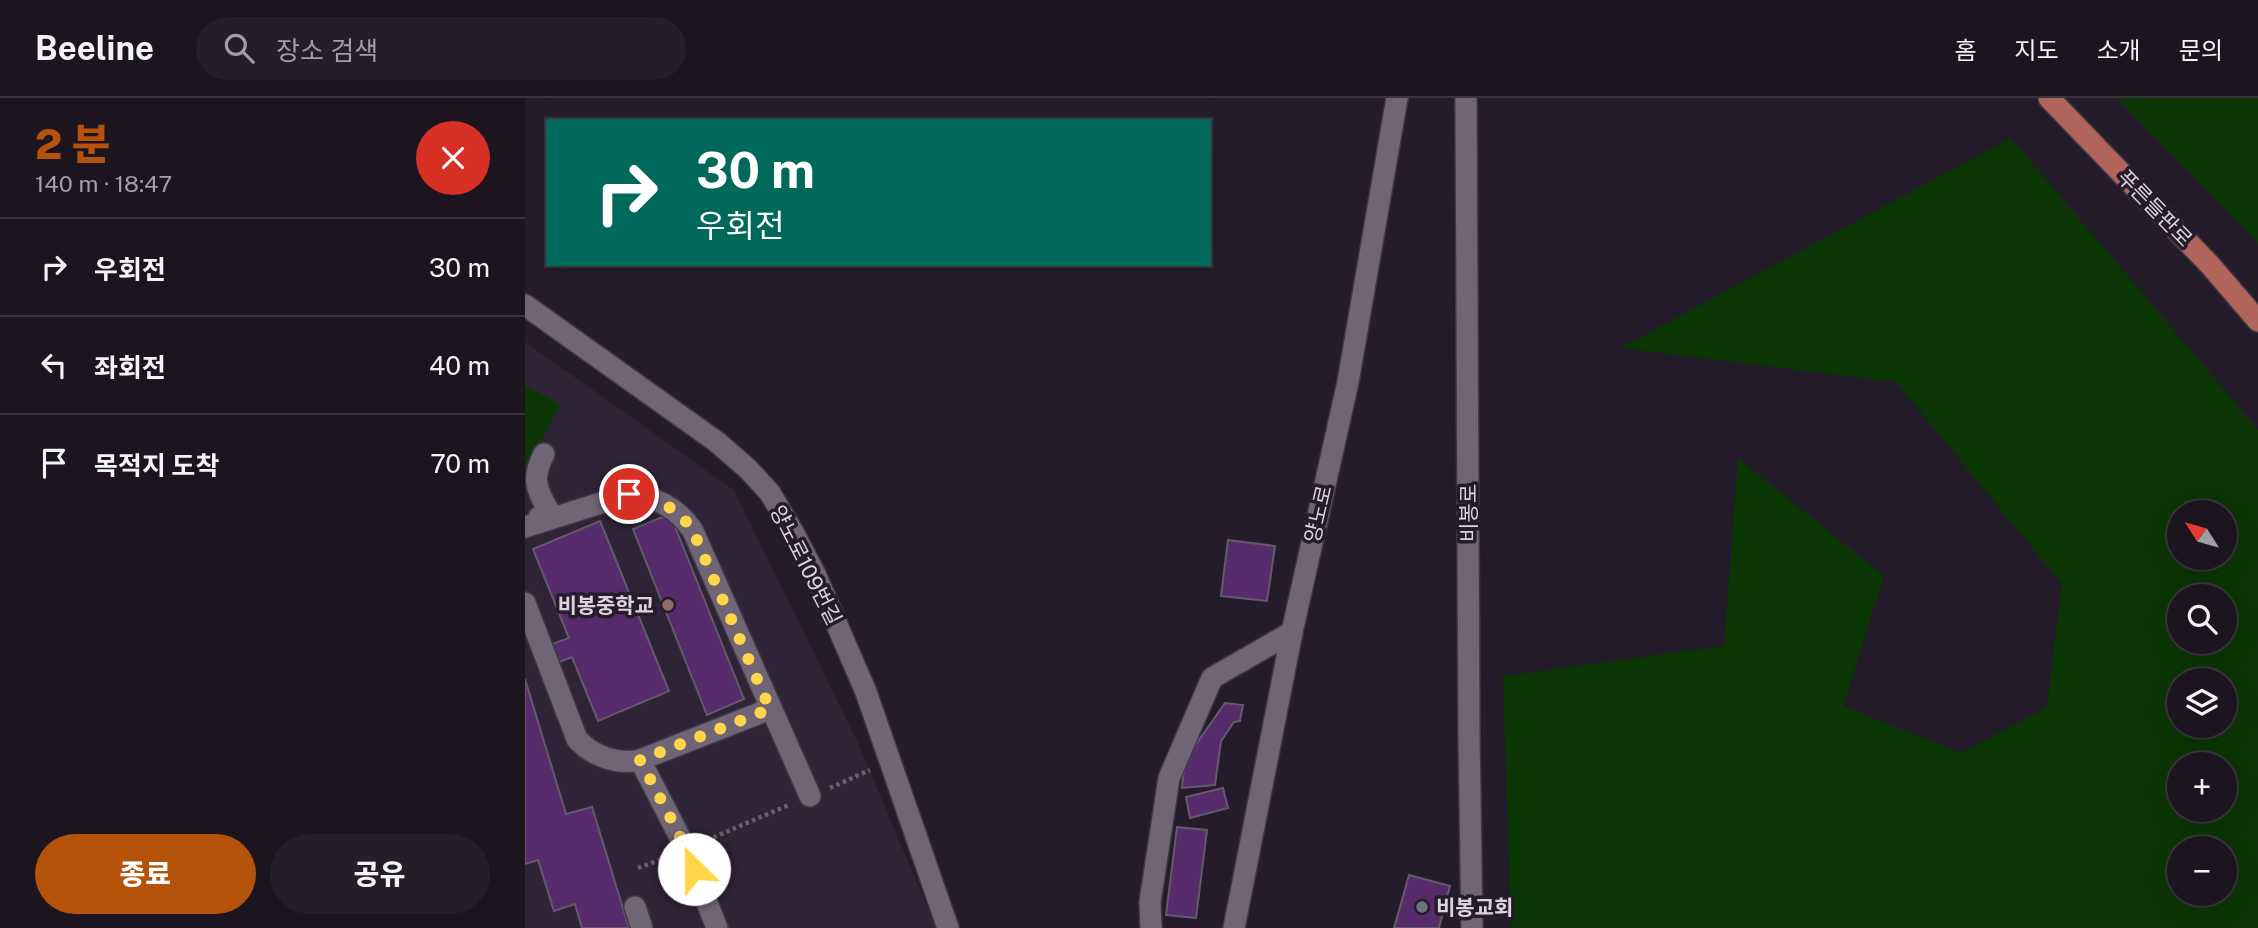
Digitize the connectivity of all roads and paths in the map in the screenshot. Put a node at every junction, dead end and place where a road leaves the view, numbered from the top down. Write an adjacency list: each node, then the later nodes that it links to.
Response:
1 (1397, 98): 11 (street, 양노로)
2 (1466, 98): 23 (street, 비봉로)
3 (2049, 98): 5 (main road, 푸른들판로)
4 (525, 305): 20 (street, 양노로109번길)
5 (2258, 321)
6 (544, 454): 8 (street)
7 (525, 516): 8 (street)
8 (552, 518): 9 (street); 12 (street)
9 (525, 527)
10 (525, 603): 13 (street)
11 (1292, 632): 21 (street); 22 (street, 양노로)
12 (770, 709): 13 (street); 15 (street)
13 (640, 760): 19 (street)
14 (860, 775): 15 (path)
15 (810, 796): 16 (path)
16 (735, 829)
17 (635, 907): 18 (street)
18 (642, 928)
19 (717, 928)
20 (948, 928)
21 (1151, 928)
22 (1234, 928)
23 (1472, 928)

